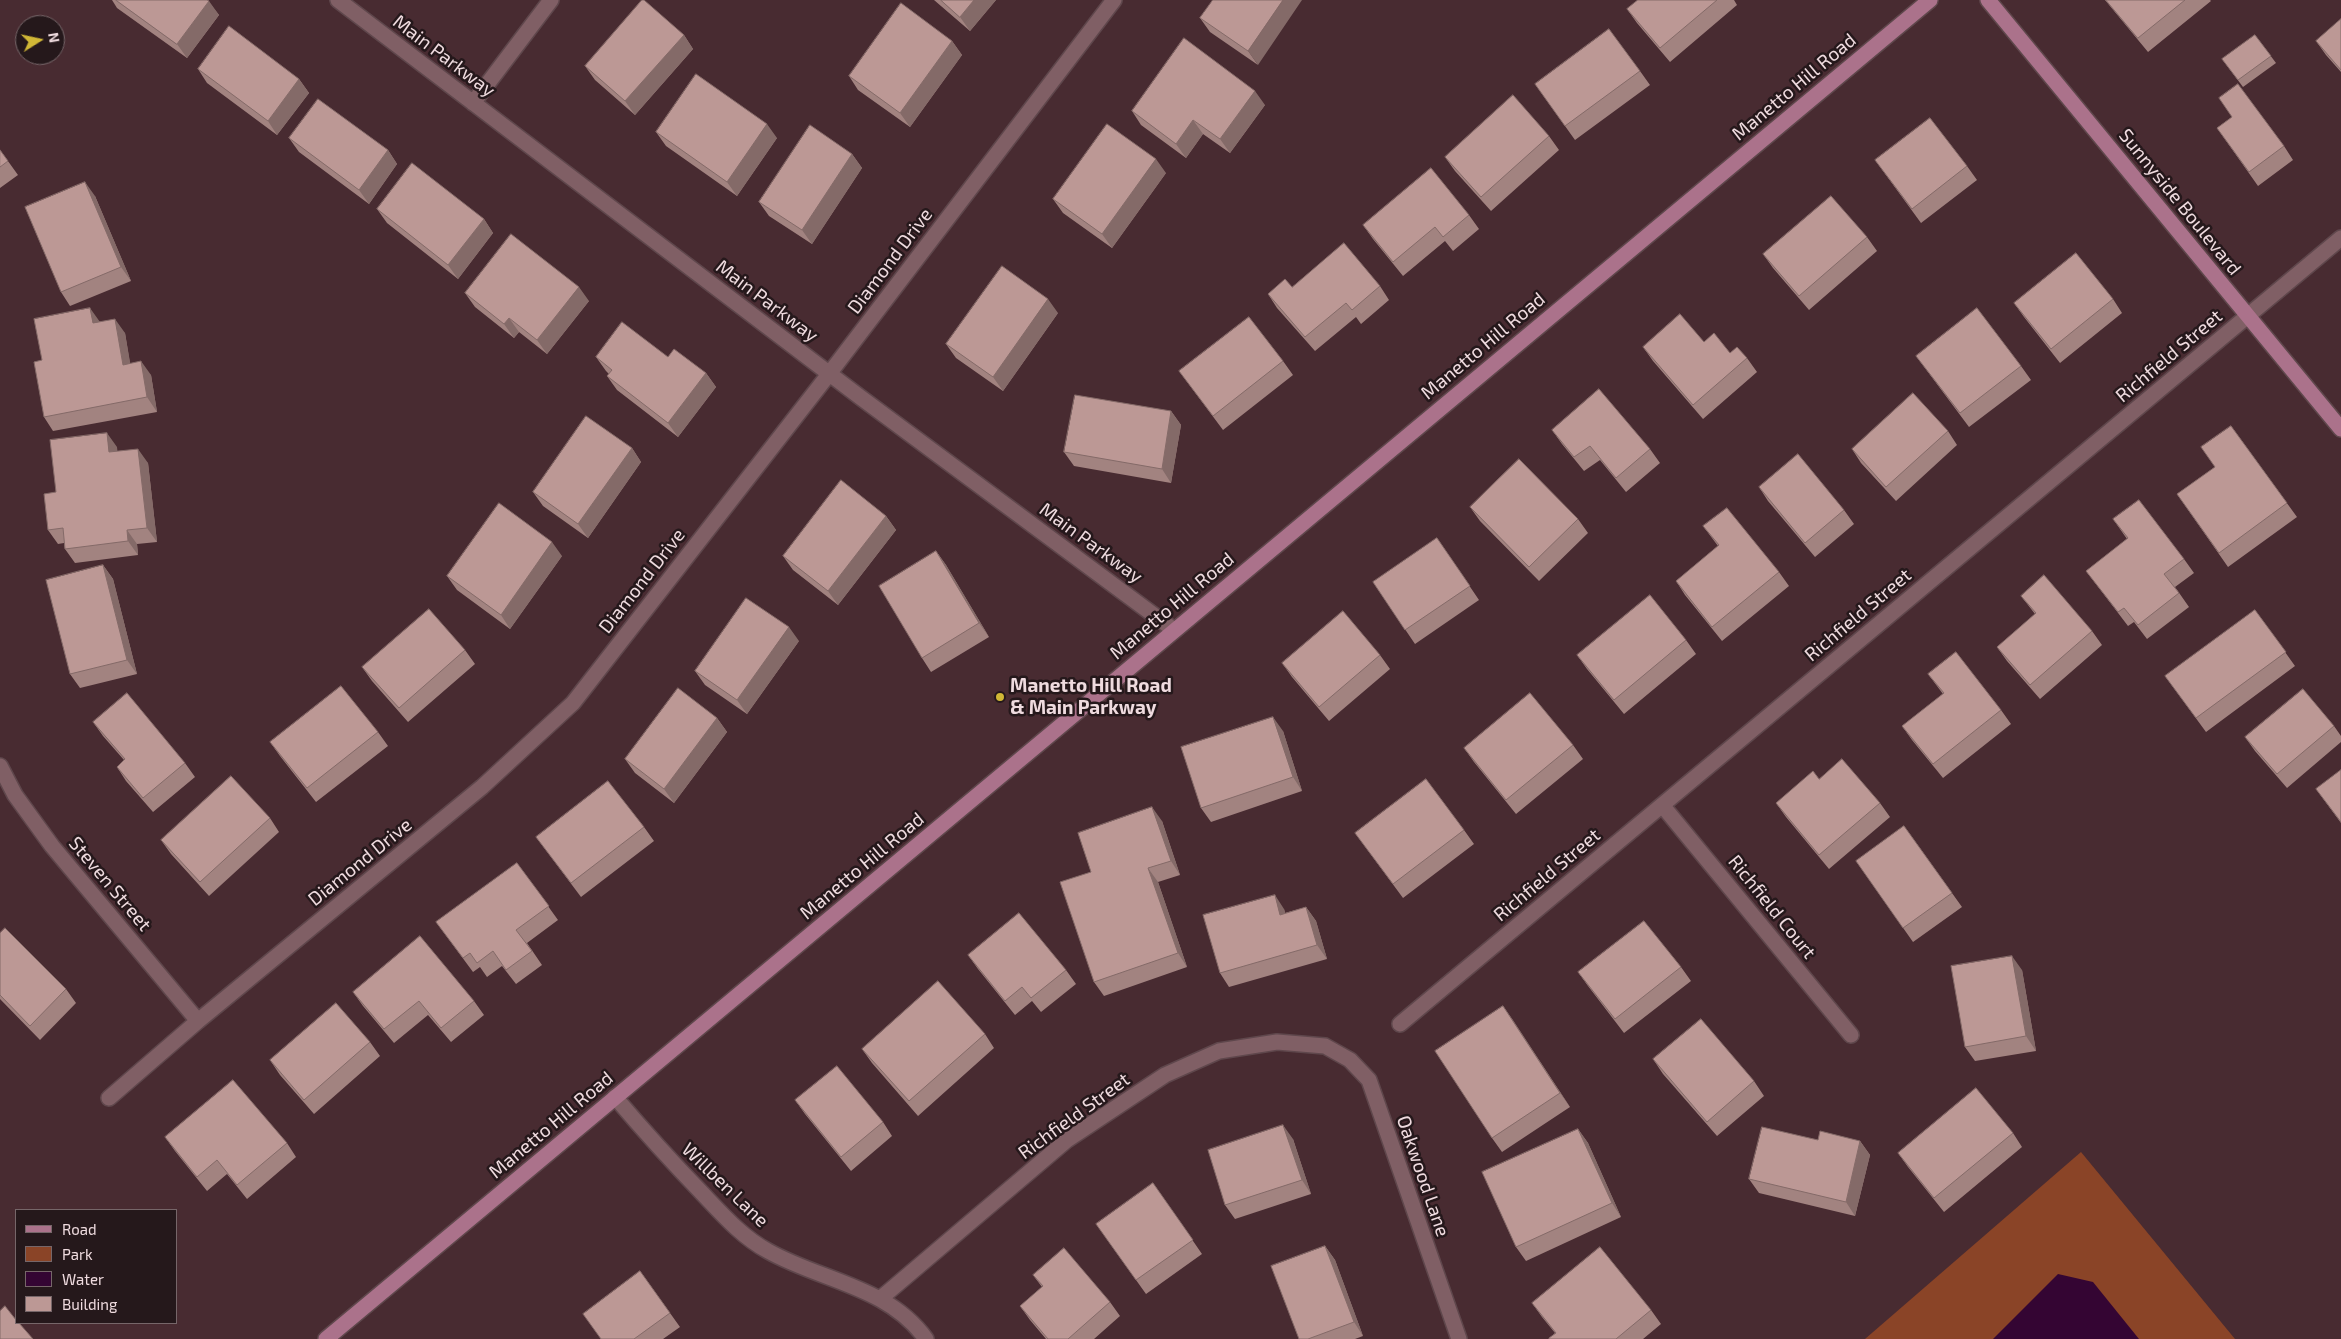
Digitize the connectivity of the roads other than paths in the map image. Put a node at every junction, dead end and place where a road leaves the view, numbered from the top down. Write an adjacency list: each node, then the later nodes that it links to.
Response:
1 (338, 0): 6 (street, Main Parkway)
2 (551, 0): 6 (street)
3 (1114, 0): 9 (street, Diamond Drive)
4 (1930, 0): 11 (main road, Manetto Hill Road)
5 (1988, 0): 8 (main road, Sunnyside Boulevard)
6 (473, 103): 9 (street, Main Parkway)
7 (2341, 238): 8 (street, Richfield Street)
8 (2248, 316): 10 (main road, Sunnyside Boulevard); 13 (street, Richfield Street)
9 (829, 374): 11 (street, Main Parkway); 14 (street, Diamond Drive)
10 (2341, 429)
11 (1174, 630): 18 (main road, Manetto Hill Road)
12 (0, 766): 14 (street, Steven Street)
13 (1662, 805): 15 (street, Richfield Street); 16 (street, Richfield Court)
14 (198, 1021): 19 (street, Diamond Drive)
15 (1400, 1024)
16 (1851, 1035)
17 (1325, 1046): 20 (street, Richfield Street); 23 (street, Oakwood Lane)
18 (615, 1097): 20 (street, Willben Lane); 21 (main road, Manetto Hill Road)
19 (109, 1098)
20 (881, 1298): 22 (street, Willben Lane)
21 (326, 1339)
22 (926, 1339)
23 (1459, 1339)

